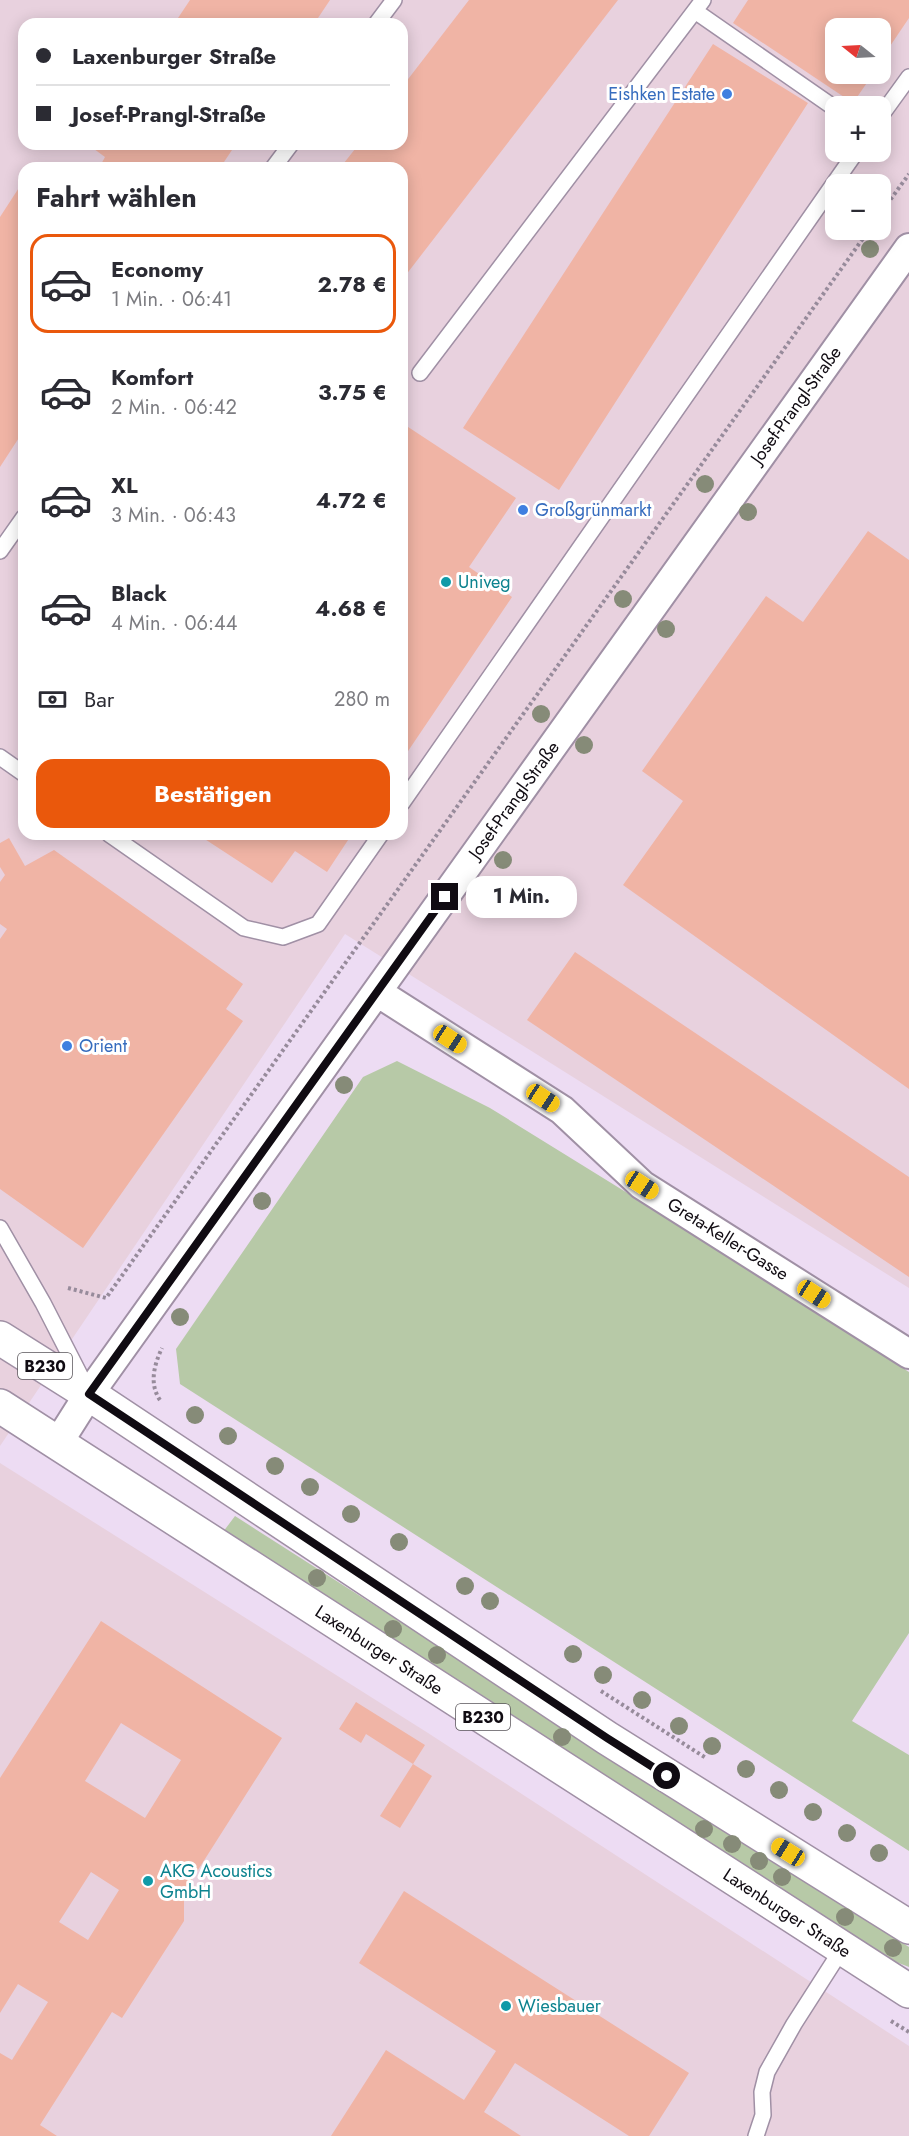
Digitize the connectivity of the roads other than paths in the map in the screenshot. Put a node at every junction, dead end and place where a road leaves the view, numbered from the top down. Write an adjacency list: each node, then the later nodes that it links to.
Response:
1 (394, 0): 3 (lane)
2 (699, 5): 5 (lane); 9 (lane)
3 (380, 18)
4 (909, 77): 6 (lane)
5 (825, 101)
6 (891, 102)
7 (849, 162): 14 (lane)
8 (909, 248): 17 (street, Josef-Prangl-Straße)
9 (420, 373)
10 (18, 526): 11 (lane)
11 (0, 551)
12 (0, 757): 13 (lane)
13 (18, 770)
14 (408, 794)
15 (118, 840): 16 (lane)
16 (377, 840)
17 (376, 992): 20 (street, Greta-Keller-Gasse); 21 (street, Josef-Prangl-Straße)
18 (0, 1228): 21 (lane)
19 (0, 1338): 21 (main road, B230)
20 (909, 1354)
21 (89, 1394): 23 (street, Josef-Prangl-Straße); 24 (main road, B230)
22 (0, 1406): 23 (main road, Laxenburger Straße / B230)
23 (58, 1443): 25 (main road, Laxenburger Straße / B230)
24 (909, 1927)
25 (842, 1949): 26 (main road, Laxenburger Straße / B230); 27 (lane)
26 (909, 1991)
27 (756, 2136)

